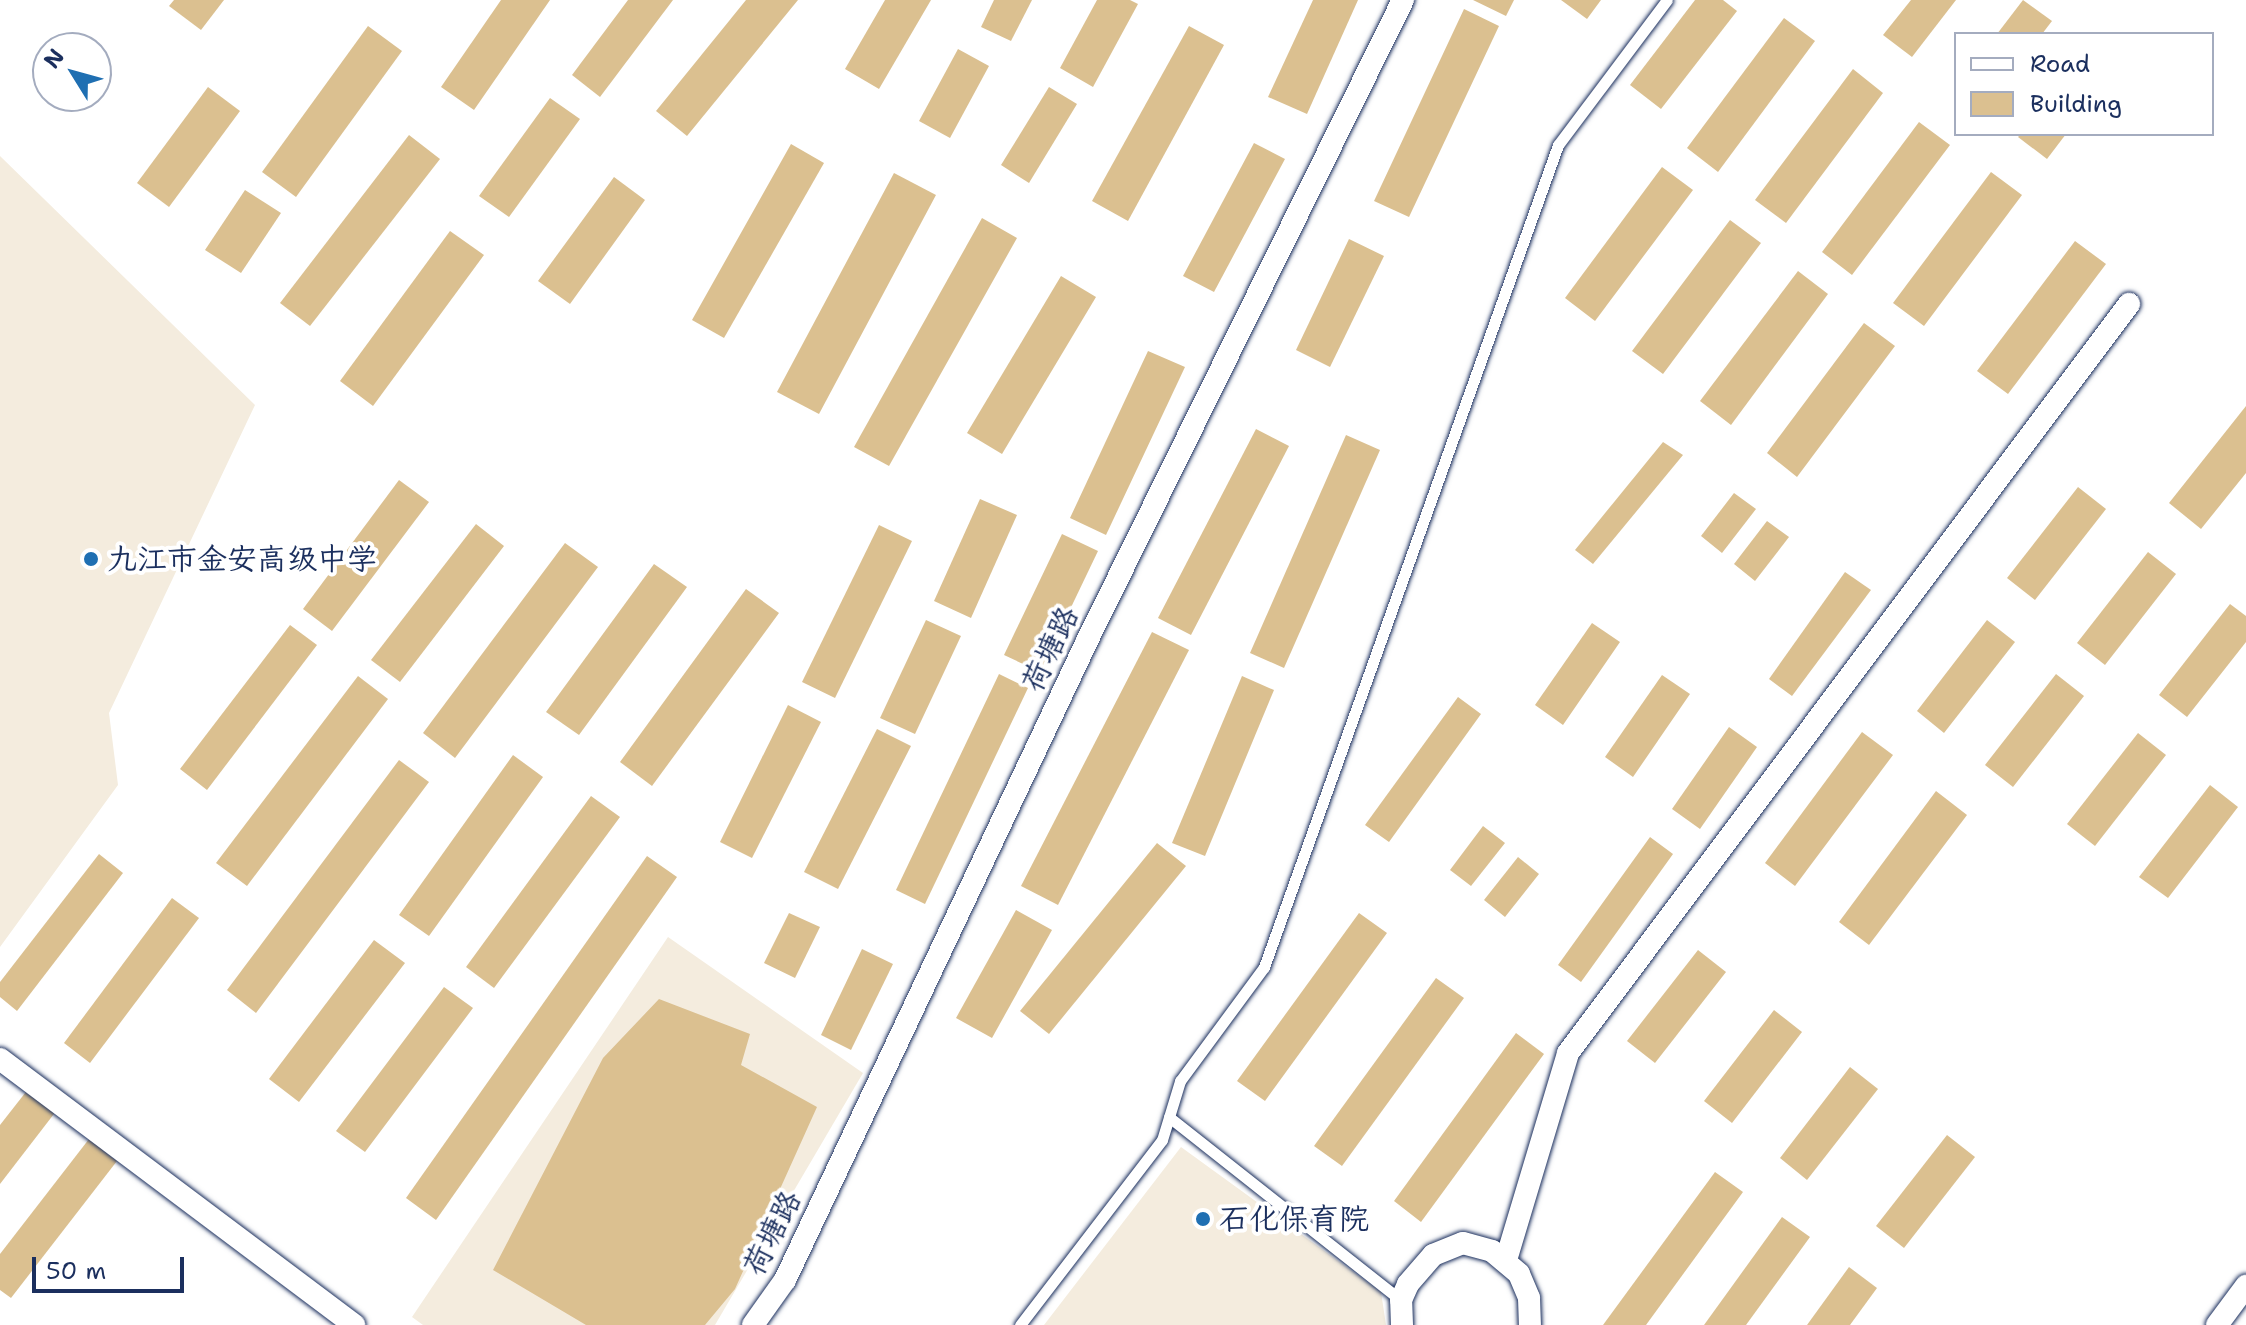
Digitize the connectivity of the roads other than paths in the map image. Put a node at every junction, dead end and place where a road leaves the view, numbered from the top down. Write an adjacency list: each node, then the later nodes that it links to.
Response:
1 (1403, 0): 10 (street, 荷塘路)
2 (1667, 0): 5 (lane)
3 (2129, 304): 6 (street)
4 (0, 1059): 9 (street)
5 (1169, 1117): 8 (lane); 11 (lane)
6 (1506, 1260): 8 (street); 13 (street)
7 (2246, 1286): 14 (street)
8 (1401, 1300): 12 (street)
9 (354, 1325)
10 (753, 1325)
11 (1020, 1325)
12 (1402, 1325)
13 (1530, 1325)
14 (2217, 1325)

